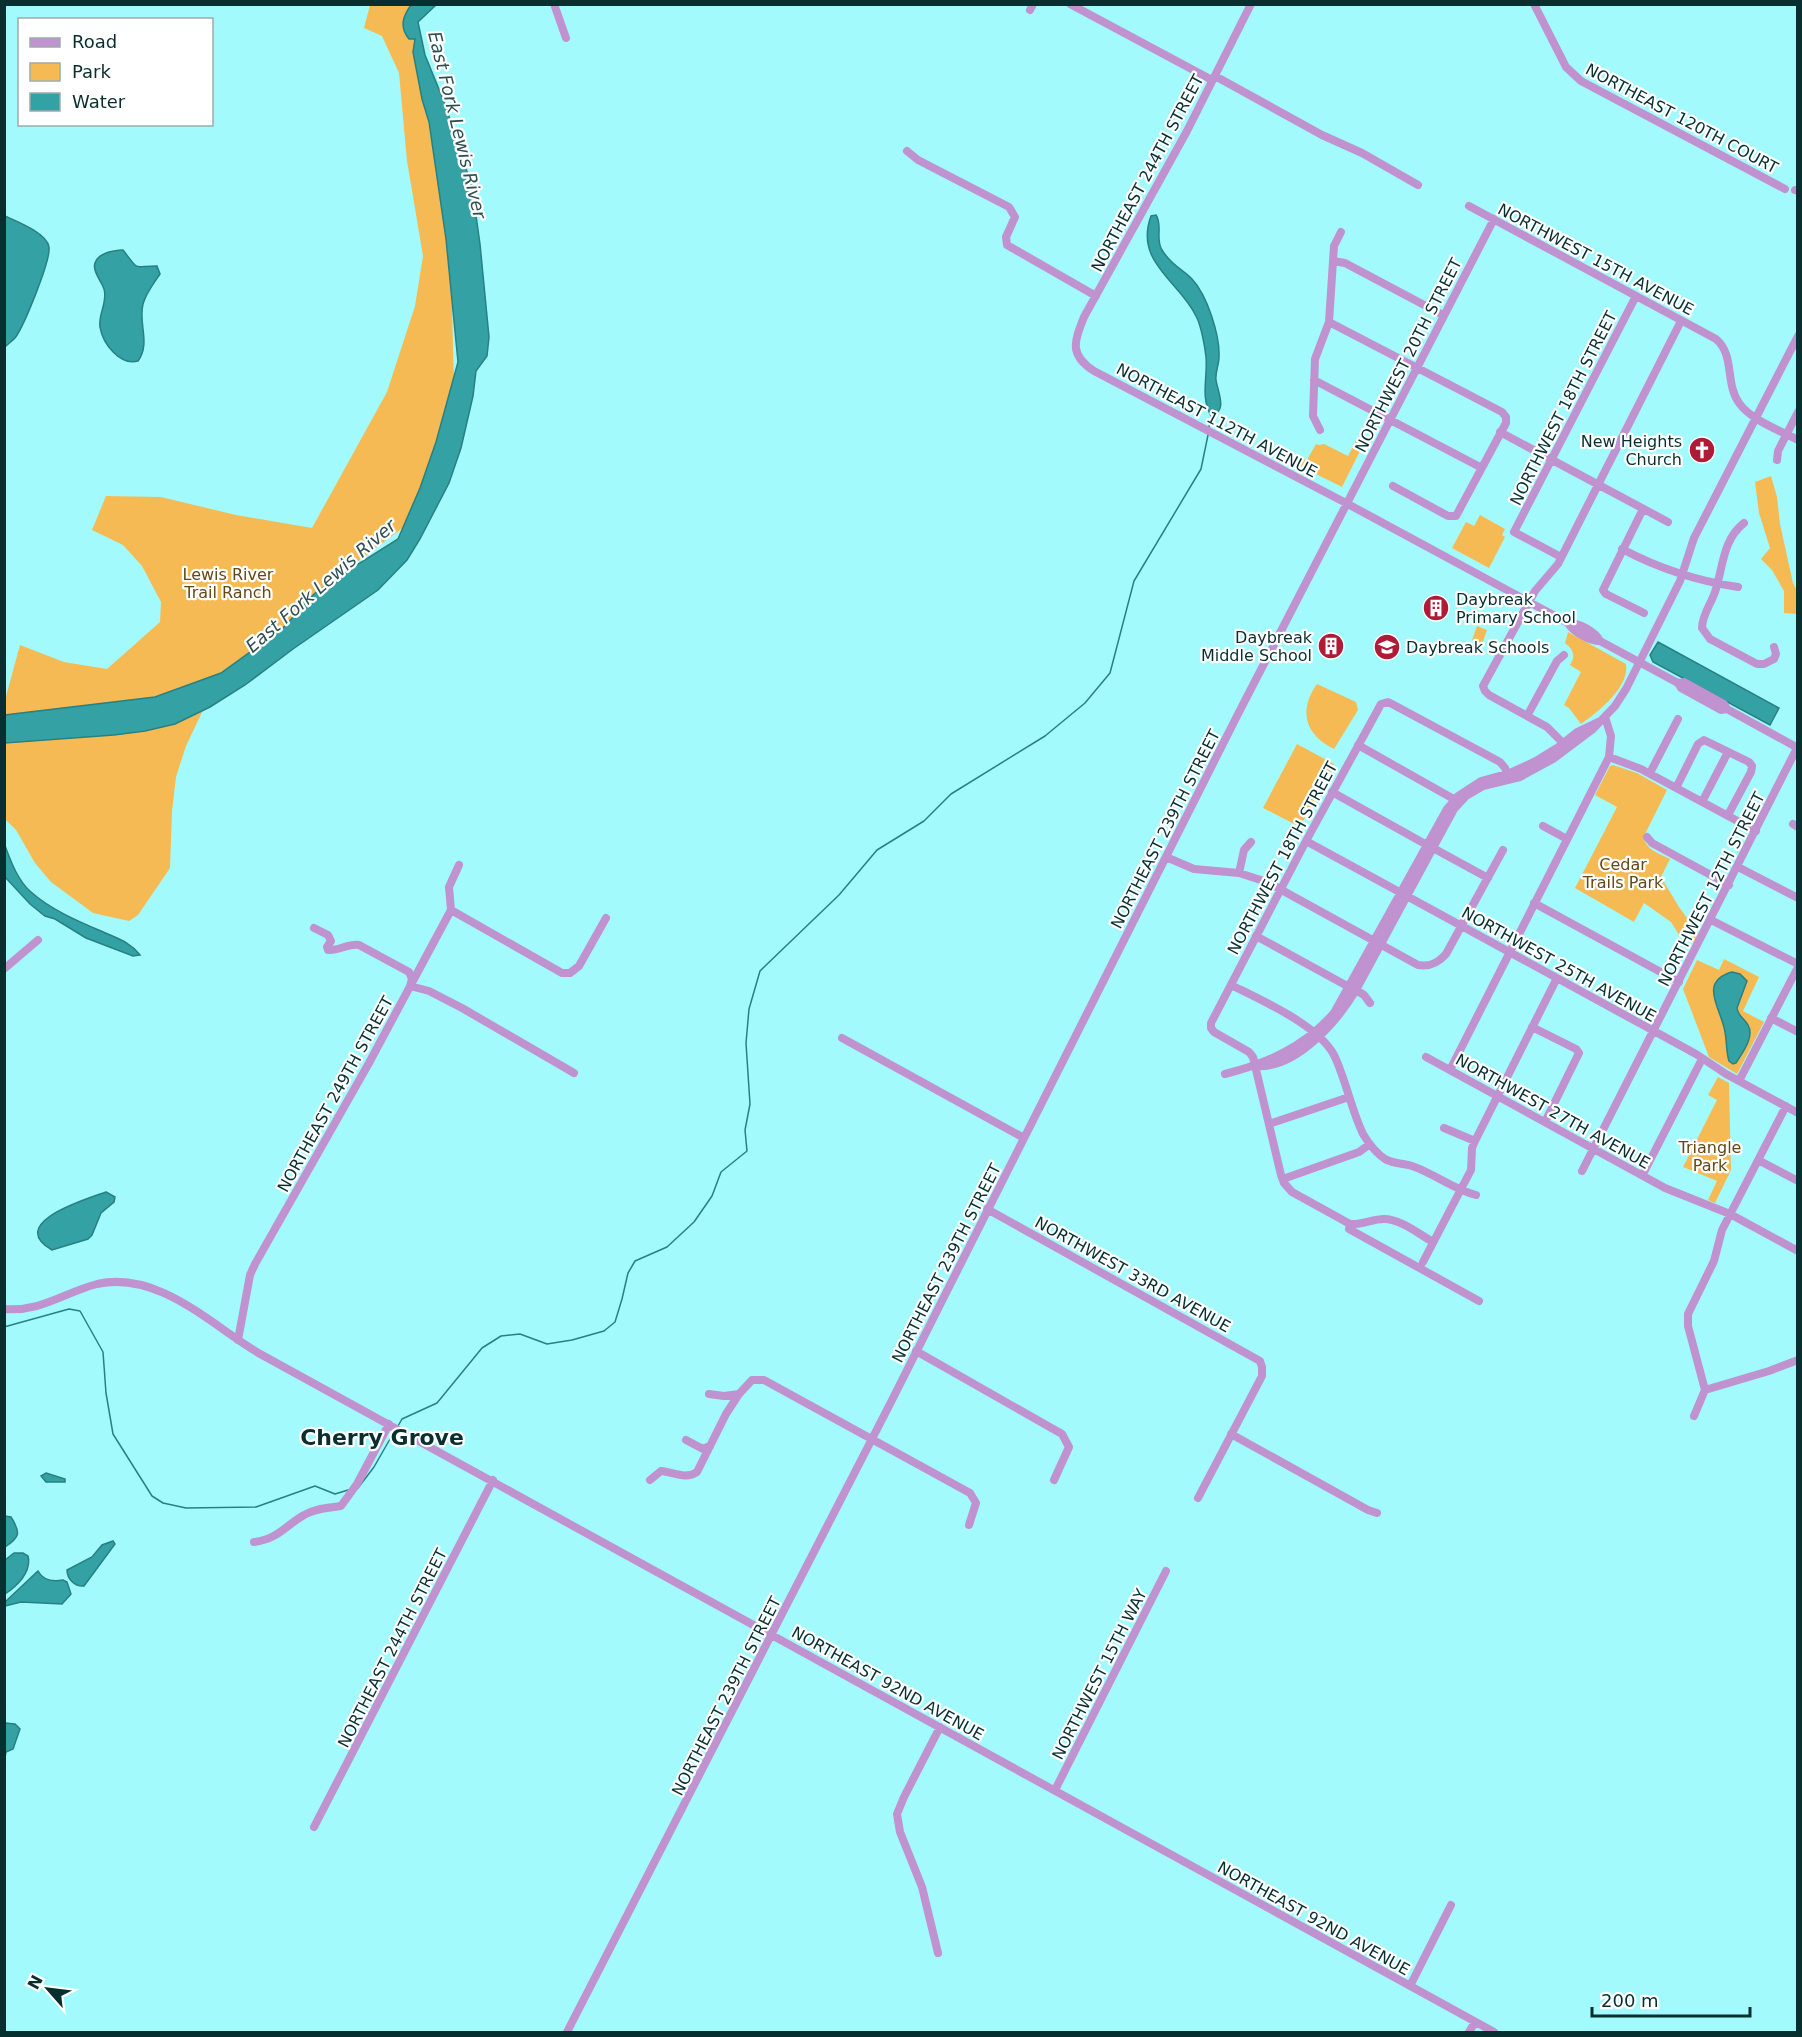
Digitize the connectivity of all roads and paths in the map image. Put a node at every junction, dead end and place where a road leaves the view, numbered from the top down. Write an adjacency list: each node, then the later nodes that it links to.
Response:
1 (554, 4): 5 (street)
2 (1070, 4): 6 (street)
3 (1251, 4): 6 (street, NORTHEAST 244TH STREET)
4 (1534, 4): 9 (street, NORTHEAST 120TH COURT)
5 (566, 38)
6 (1214, 78): 8 (street); 14 (street, NORTHEAST 244TH STREET)
7 (907, 151): 14 (street)
8 (1418, 185)
9 (1785, 189)
10 (1469, 206): 11 (street, NORTHWEST 15TH AVENUE)
11 (1494, 219): 15 (street, NORTHWEST 15TH AVENUE); 16 (street, NORTHWEST 20TH STREET)
12 (1341, 232): 13 (street)
13 (1333, 261): 16 (street); 18 (street)
14 (1096, 296): 20 (street, NORTHEAST 244TH STREET)
15 (1636, 296): 17 (street, NORTHWEST 15TH AVENUE); 30 (street, NORTHWEST 18TH STREET)
16 (1443, 315): 21 (street, NORTHWEST 20TH STREET)
17 (1681, 321): 24 (street, NORTHWEST 15TH AVENUE); 33 (street)
18 (1329, 322): 21 (street); 22 (street)
19 (1797, 336): 24 (street)
20 (1078, 357): 35 (street, NORTHEAST 112TH AVENUE)
21 (1416, 367): 25 (street, NORTHWEST 20TH STREET); 27 (street)
22 (1314, 380): 25 (street); 26 (street)
23 (1797, 412): 28 (street)
24 (1756, 417): 28 (street); 41 (street)
25 (1390, 419): 32 (street); 35 (street, NORTHWEST 20TH STREET)
26 (1320, 430)
27 (1500, 432): 30 (street); 32 (street)
28 (1786, 434): 29 (street); 31 (street)
29 (1797, 440)
30 (1552, 460): 33 (street); 40 (street, NORTHWEST 18TH STREET)
31 (1777, 460)
32 (1482, 468): 34 (street)
33 (1597, 484): 36 (street); 40 (street)
34 (1393, 486)
35 (1346, 503): 44 (street, NORTHEAST 112TH AVENUE); 72 (street, NORTHEAST 239TH STREET)
36 (1643, 508): 37 (street); 39 (street)
37 (1668, 522)
38 (1744, 523): 42 (street)
39 (1622, 549): 41 (street); 45 (street)
40 (1561, 557): 44 (street)
41 (1683, 574): 42 (street); 48 (street)
42 (1717, 584): 43 (street); 46 (street)
43 (1737, 587)
44 (1528, 602): 48 (street, NORTHEAST 112TH AVENUE); 49 (street)
45 (1644, 613)
46 (1774, 647)
47 (1564, 655): 49 (street)
48 (1640, 662): 50 (street); 54 (street, NORTHEAST 112TH AVENUE)
49 (1527, 716): 53 (street)
50 (1602, 719): 53 (street); 56 (street)
51 (1678, 719): 57 (street)
52 (1358, 745): 58 (street, NORTHWEST 18TH STREET); 60 (street, NORTHWEST 18TH STREET); 61 (street)
53 (1565, 745): 58 (street)
54 (1797, 748): 65 (street, NORTHWEST 12TH STREET)
55 (1728, 752): 59 (street); 62 (street); 63 (street)
56 (1609, 757): 57 (street); 67 (street)
57 (1650, 773): 59 (street)
58 (1508, 776): 61 (street)
59 (1676, 788): 62 (street)
60 (1332, 792): 68 (street, NORTHWEST 18TH STREET); 70 (street)
61 (1457, 801): 70 (street)
62 (1702, 802): 63 (street)
63 (1728, 815): 65 (street)
64 (1543, 826): 67 (street)
65 (1756, 831): 74 (street, NORTHWEST 12TH STREET)
66 (1647, 837): 77 (street)
67 (1567, 839): 81 (street)
68 (1306, 841): 78 (street, NORTHWEST 18TH STREET); 79 (street, NORTHWEST 25TH AVENUE)
69 (1251, 842): 75 (street)
70 (1430, 846): 76 (street); 79 (street)
71 (1503, 850): 76 (street)
72 (1166, 857): 75 (street); 119 (street, NORTHEAST 239TH STREET)
73 (459, 865): 82 (street, NORTHEAST 249TH STREET)
74 (1738, 867): 77 (street, NORTHWEST 12TH STREET); 80 (street)
75 (1239, 873): 78 (street)
76 (1488, 878): 85 (street)
77 (1729, 885): 84 (street, NORTHWEST 12TH STREET)
78 (1280, 888): 87 (street, NORTHWEST 18TH STREET); 89 (street)
79 (1404, 894): 85 (street, NORTHWEST 25TH AVENUE); 89 (street)
80 (1797, 898)
81 (1534, 903): 90 (street); 94 (street)
82 (451, 910): 83 (street); 96 (street, NORTHEAST 249TH STREET)
83 (606, 918)
84 (1711, 920): 91 (street); 94 (street, NORTHWEST 12TH STREET)
85 (1462, 926): 89 (street); 90 (street, NORTHWEST 25TH AVENUE)
86 (314, 928): 96 (street)
87 (1256, 936): 95 (street, NORTHWEST 18TH STREET); 97 (street)
88 (38, 940): 92 (street)
89 (1377, 942): 97 (street)
90 (1509, 952): 93 (street, NORTHWEST 25TH AVENUE); 108 (street)
91 (1797, 965): 99 (street)
92 (4, 969)
93 (1557, 978): 100 (street); 101 (street, NORTHWEST 25TH AVENUE)
94 (1679, 981): 101 (street, NORTHWEST 12TH STREET)
95 (1230, 985): 103 (street); 107 (street, NORTHWEST 18TH STREET)
96 (410, 986): 109 (street); 138 (street, NORTHEAST 249TH STREET)
97 (1352, 989): 98 (street); 103 (street)
98 (1370, 1003)
99 (1771, 1018): 102 (street); 111 (street)
100 (1532, 1027): 112 (street); 116 (street)
101 (1653, 1031): 106 (street, NORTHWEST 25TH AVENUE); 122 (street, NORTHWEST 12TH STREET)
102 (1797, 1032)
103 (1318, 1035): 107 (street); 113 (street)
104 (842, 1038): 119 (street)
105 (1426, 1057): 108 (street, NORTHWEST 27TH AVENUE)
106 (1702, 1059): 111 (street, NORTHWEST 25TH AVENUE); 125 (street)
107 (1255, 1066): 110 (street); 117 (street)
108 (1450, 1070): 112 (street, NORTHWEST 27TH AVENUE)
109 (574, 1073)
110 (1225, 1074)
111 (1739, 1081): 114 (street, NORTHWEST 25TH AVENUE)
112 (1497, 1095): 116 (street, NORTHWEST 27TH AVENUE); 120 (street)
113 (1349, 1097): 117 (street); 121 (street)
114 (1786, 1107): 115 (street, NORTHWEST 25TH AVENUE); 123 (street)
115 (1797, 1113)
116 (1545, 1122): 122 (street, NORTHWEST 27TH AVENUE)
117 (1269, 1124): 127 (street)
118 (1444, 1128): 120 (street)
119 (1024, 1138): 130 (street, NORTHEAST 239TH STREET)
120 (1475, 1142): 128 (street)
121 (1370, 1144): 127 (street); 128 (street)
122 (1594, 1148): 124 (street, NORTHWEST 12TH STREET); 125 (street, NORTHWEST 27TH AVENUE)
123 (1758, 1160): 126 (street); 131 (street)
124 (1582, 1171)
125 (1642, 1174): 131 (street, NORTHWEST 27TH AVENUE)
126 (1797, 1181)
127 (1285, 1183): 132 (street)
128 (1459, 1191): 129 (street); 133 (street)
129 (1476, 1195)
130 (987, 1209): 139 (street, NORTHEAST 239TH STREET); 146 (street, NORTHWEST 33RD AVENUE)
131 (1730, 1214): 134 (street, NORTHWEST 27TH AVENUE); 141 (street)
132 (1350, 1224): 133 (street); 136 (street)
133 (1433, 1242): 135 (street)
134 (1797, 1251)
135 (1423, 1262)
136 (1479, 1301)
137 (4, 1310): 138 (street, NORTHEAST 92ND AVENUE)
138 (238, 1340): 145 (street, NORTHEAST 92ND AVENUE)
139 (916, 1351): 148 (street, NORTHEAST 239TH STREET); 152 (street)
140 (1797, 1360): 141 (street)
141 (1705, 1390): 144 (street)
142 (709, 1394): 143 (street)
143 (739, 1394): 148 (street); 149 (street)
144 (1694, 1416)
145 (389, 1424): 150 (street, NORTHEAST 92ND AVENUE); 156 (street)
146 (1231, 1434): 153 (street); 154 (street)
147 (686, 1440): 149 (street)
148 (872, 1440): 155 (street); 158 (street, NORTHEAST 239TH STREET)
149 (710, 1446): 151 (street)
150 (493, 1480): 158 (street, NORTHEAST 92ND AVENUE); 161 (street, NORTHEAST 244TH STREET)
151 (650, 1480)
152 (1054, 1480)
153 (1198, 1498)
154 (1377, 1513)
155 (969, 1525)
156 (254, 1542)
157 (1167, 1570): 160 (street, NORTHWEST 15TH WAY)
158 (773, 1634): 159 (street, NORTHEAST 92ND AVENUE); 166 (street, NORTHEAST 239TH STREET)
159 (940, 1727): 160 (street, NORTHEAST 92ND AVENUE); 163 (street)
160 (1055, 1790): 164 (street, NORTHEAST 92ND AVENUE)
161 (314, 1827)
162 (1451, 1905): 164 (street)
163 (938, 1953)
164 (1410, 1986): 165 (street, NORTHEAST 92ND AVENUE)
165 (1475, 2022): 167 (street); 168 (street, NORTHEAST 92ND AVENUE)
166 (567, 2032)
167 (1469, 2032)
168 (1494, 2032)

